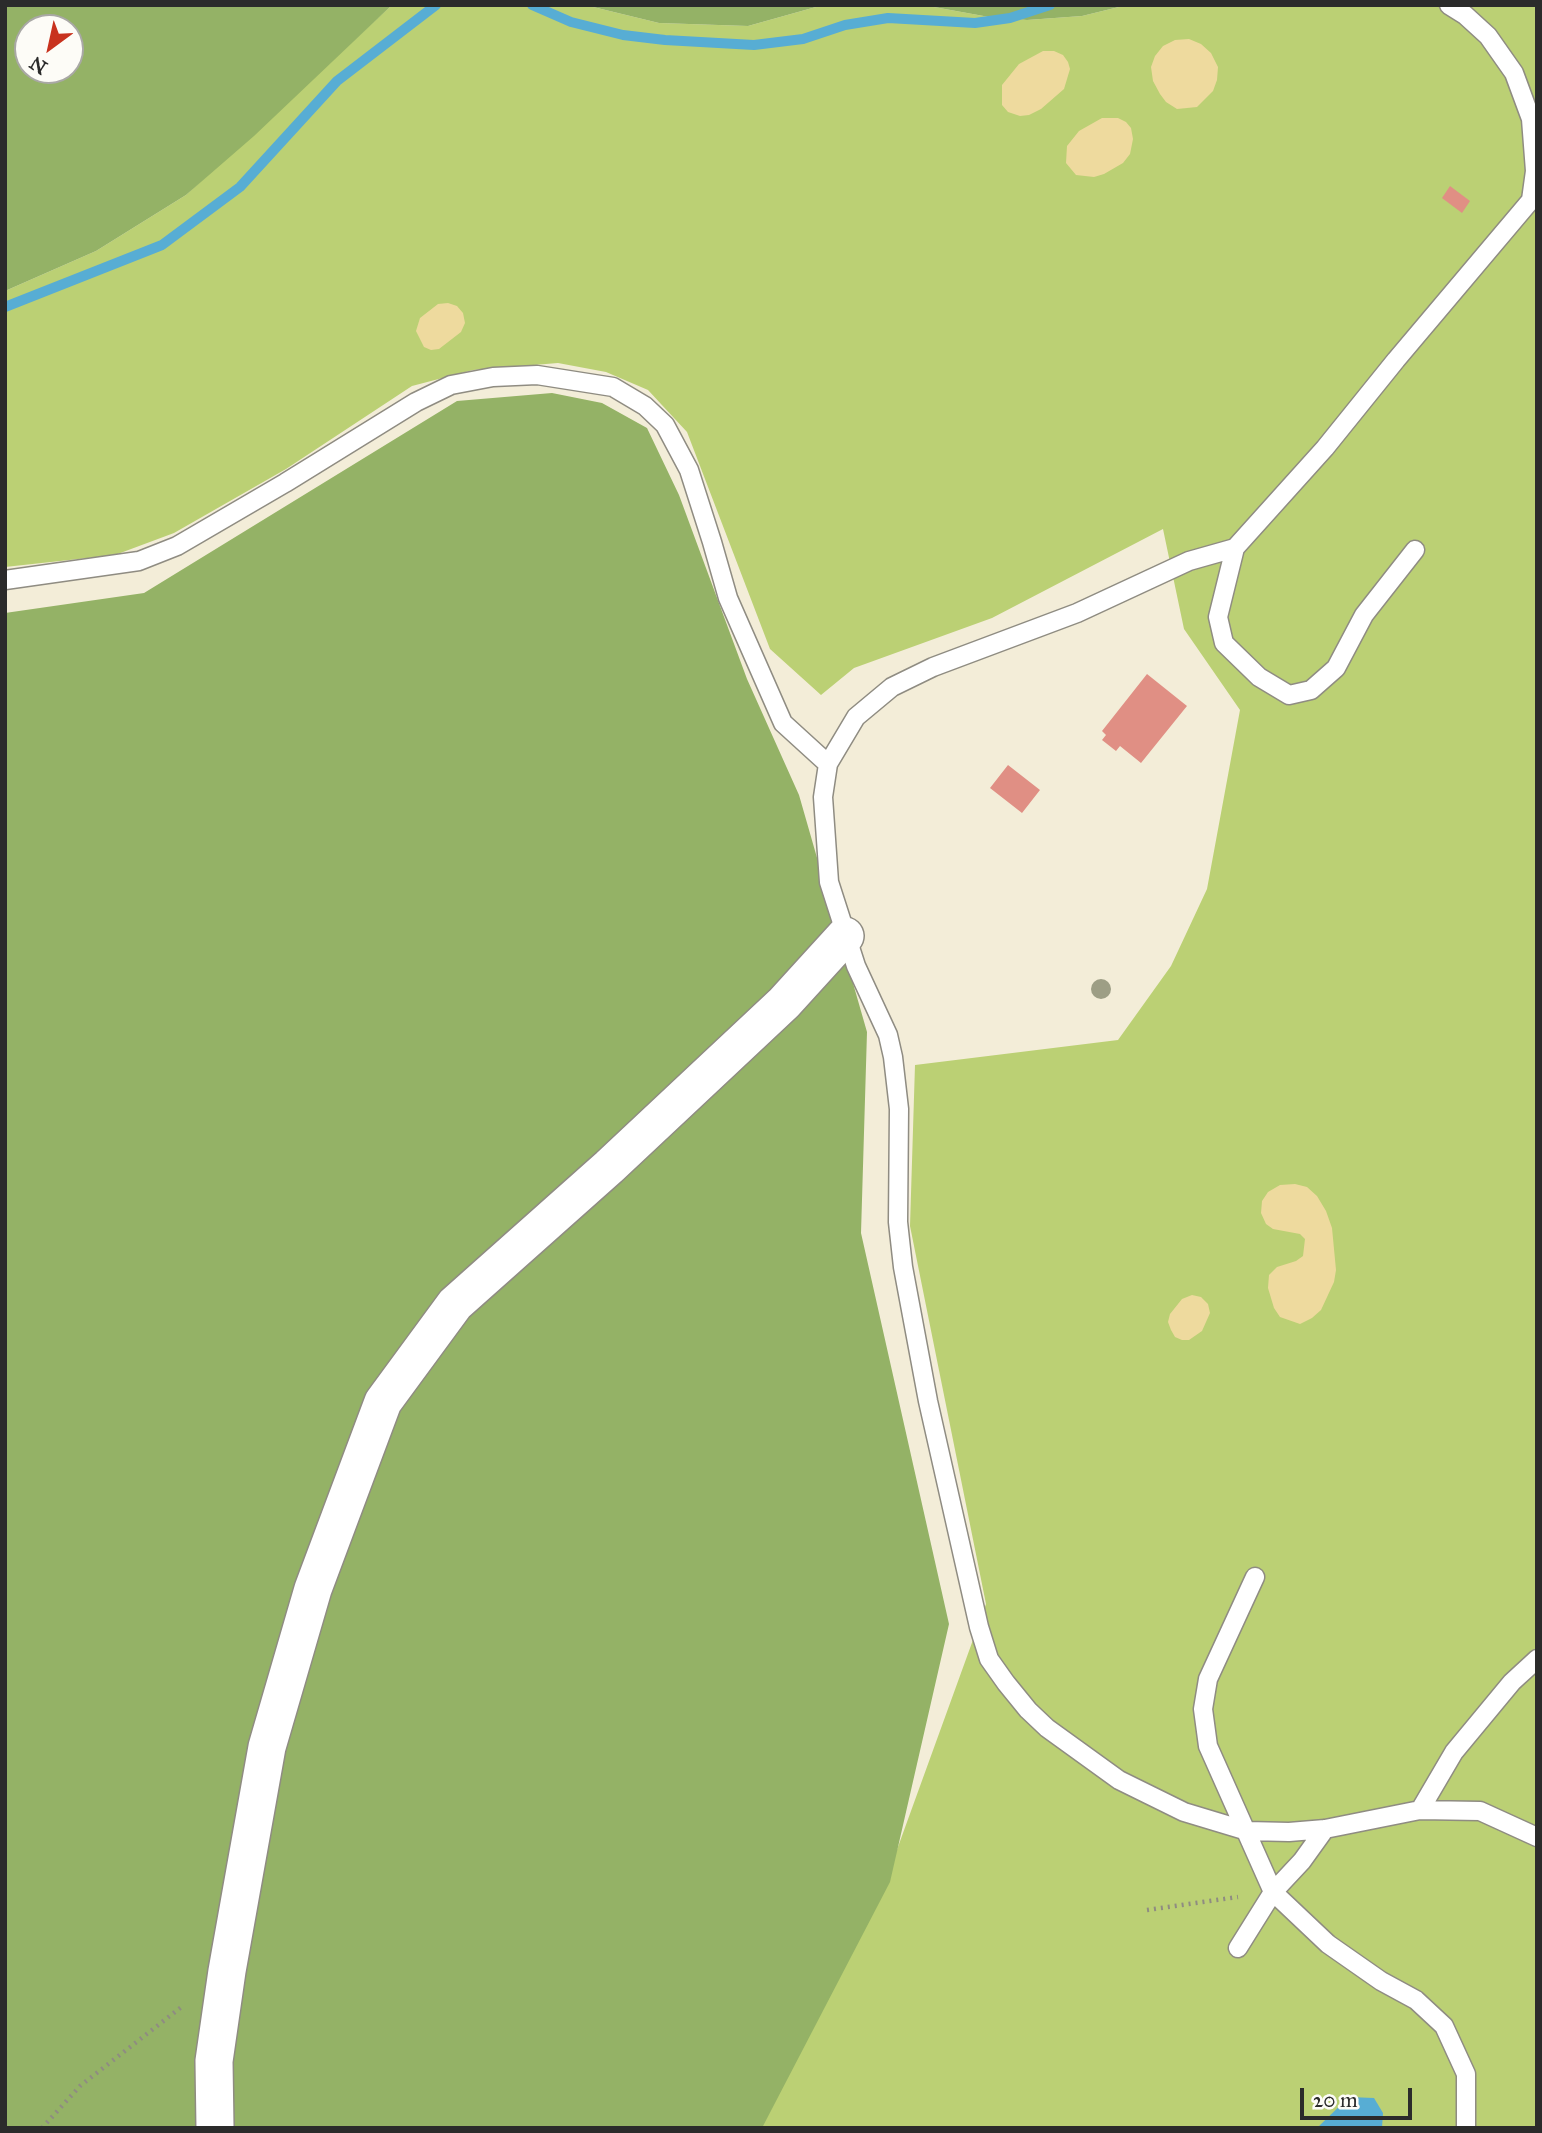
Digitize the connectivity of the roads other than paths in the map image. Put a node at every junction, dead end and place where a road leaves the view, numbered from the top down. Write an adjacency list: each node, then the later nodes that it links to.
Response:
1 (1449, 5): 2 (lane)
2 (1534, 197): 3 (lane)
3 (1235, 548): 4 (lane); 6 (lane)
4 (1415, 550)
5 (5, 580): 6 (lane)
6 (828, 764): 7 (lane)
7 (845, 936): 12 (lane); 16 (street)
8 (1255, 1577): 12 (lane)
9 (1537, 1659): 10 (lane)
10 (1420, 1810): 11 (lane); 13 (lane)
11 (1325, 1829): 12 (lane); 14 (lane)
12 (1247, 1831): 14 (lane)
13 (1537, 1838)
14 (1273, 1892): 15 (lane); 17 (lane)
15 (1238, 1948)
16 (215, 2128)
17 (1466, 2128)

